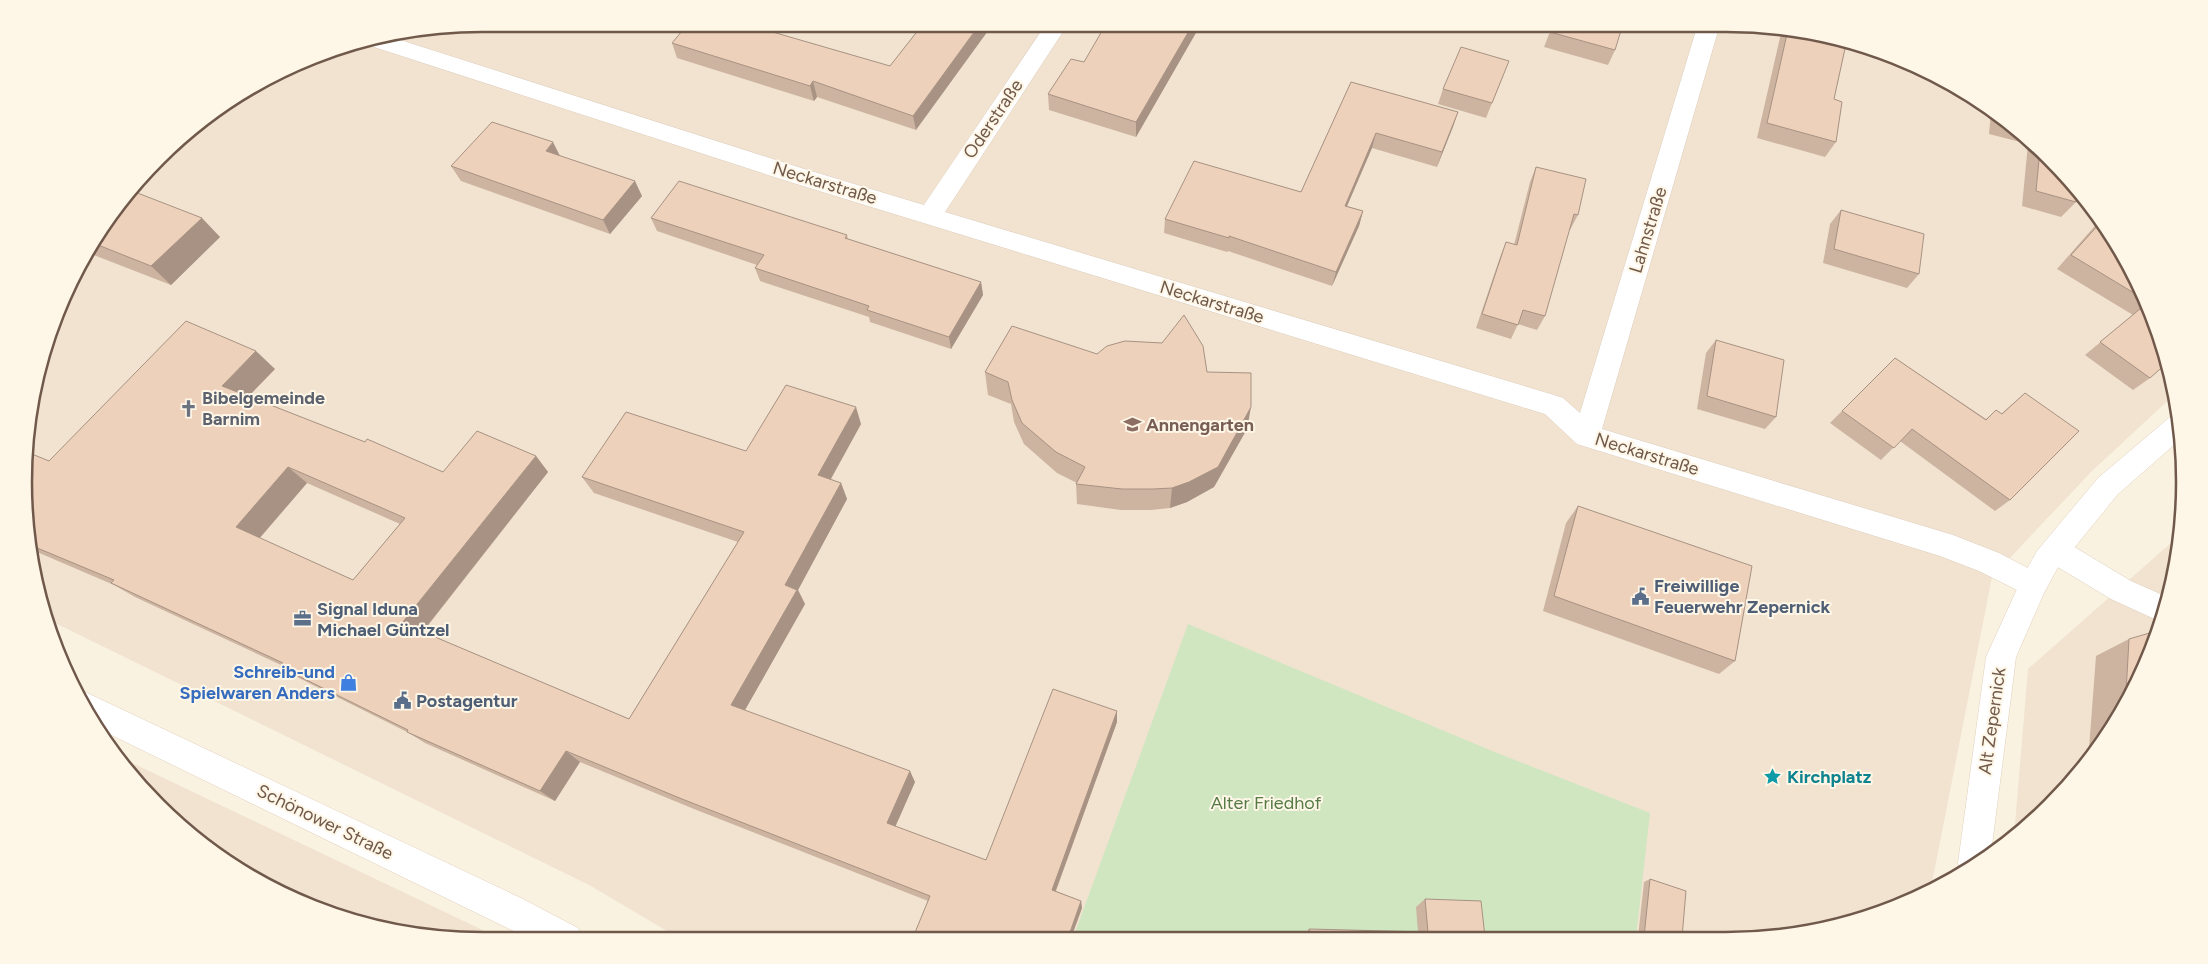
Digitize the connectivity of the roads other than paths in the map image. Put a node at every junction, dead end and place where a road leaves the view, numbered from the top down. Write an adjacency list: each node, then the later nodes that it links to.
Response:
1 (1052, 32): 4 (street, Oderstraße)
2 (1707, 32): 6 (street, Lahnstraße)
3 (386, 43): 4 (street, Neckarstraße)
4 (930, 215): 6 (street, Neckarstraße)
5 (2173, 430): 7 (street, Alt Zepernick)
6 (1587, 436): 8 (street, Neckarstraße)
7 (2056, 551): 8 (street, Alt Zepernick); 9 (street)
8 (2033, 585): 11 (street, Alt Zepernick)
9 (2157, 607)
10 (96, 712): 12 (street, Schönower Straße)
11 (1975, 857)
12 (550, 932)

